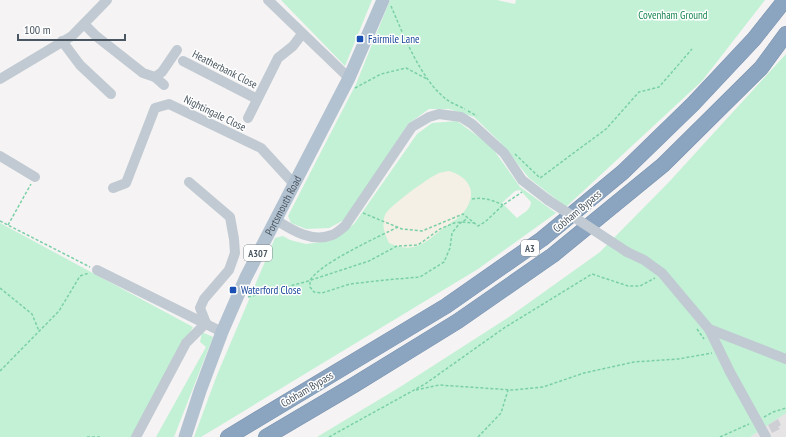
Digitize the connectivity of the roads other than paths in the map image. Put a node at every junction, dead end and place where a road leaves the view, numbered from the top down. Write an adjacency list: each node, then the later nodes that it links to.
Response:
1 (107, 0): 5 (street)
2 (268, 0): 6 (street)
3 (383, 0): 12 (main road, Portsmouth Road / A307)
4 (785, 0): 31 (highway, Cobham Bypass / A3)
5 (84, 24): 8 (street); 11 (street)
6 (302, 34): 12 (street); 16 (street, Nightingale Close)
7 (786, 34): 32 (highway, Cobham Bypass / A3)
8 (62, 41): 13 (street); 15 (street)
9 (177, 50): 11 (street)
10 (183, 61): 16 (street, Heatherbank Close)
11 (155, 77): 14 (street)
12 (349, 78): 21 (main road, Portsmouth Road / A307)
13 (0, 79)
14 (164, 85)
15 (111, 94)
16 (257, 99): 17 (street, Nightingale Close)
17 (248, 118)
18 (0, 156): 19 (street)
19 (35, 177)
20 (189, 182): 25 (street)
21 (294, 184): 22 (street, Nightingale Close); 23 (main road, Portsmouth Road / A307)
22 (113, 188)
23 (276, 220): 26 (street, bridge); 27 (main road, Portsmouth Road / A307)
24 (97, 270): 25 (street)
25 (206, 323): 27 (street); 29 (street)
26 (708, 329): 28 (street); 33 (street)
27 (222, 332): 30 (main road, Portsmouth Road / A307)
28 (786, 359)
29 (136, 437)
30 (185, 437)
31 (228, 437)
32 (266, 437)
33 (766, 437)

